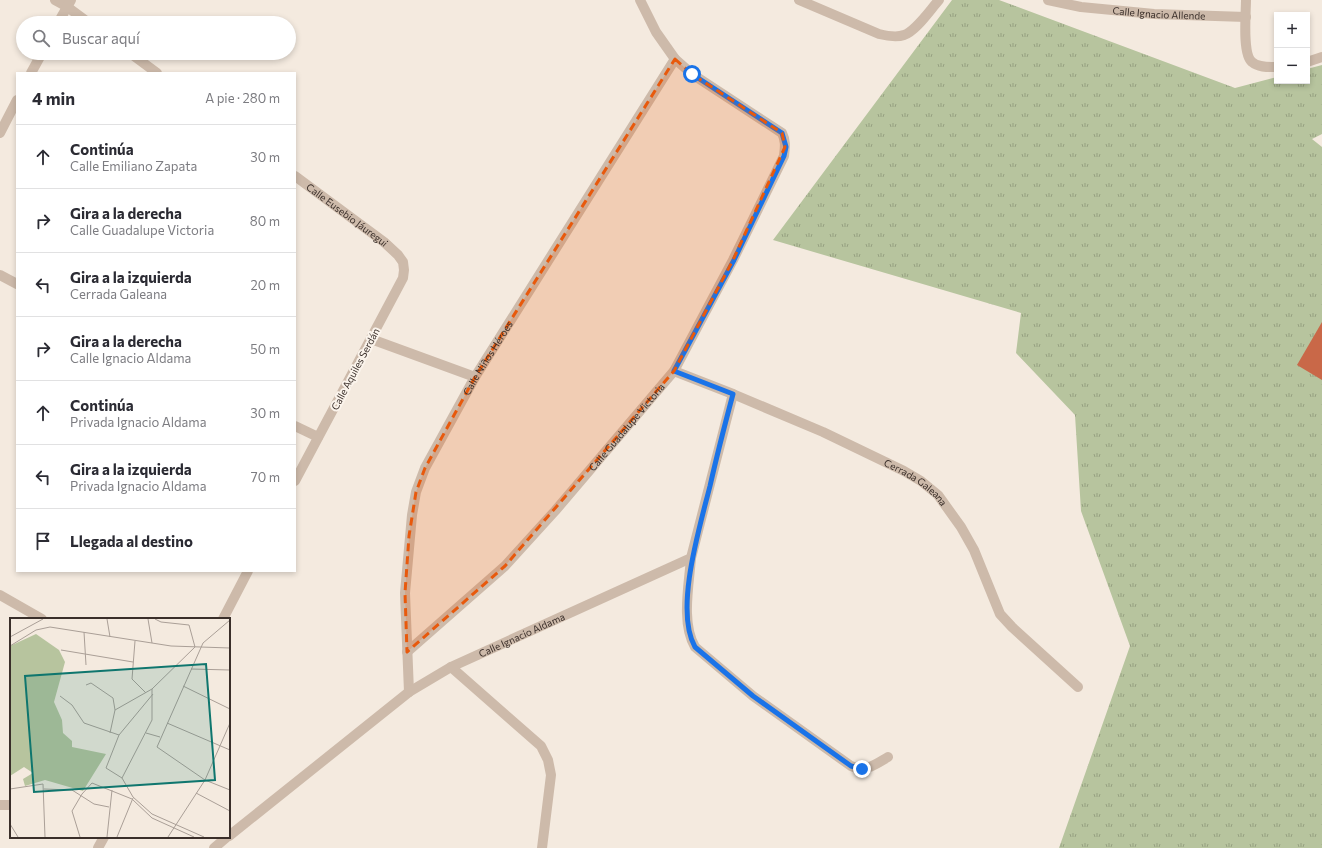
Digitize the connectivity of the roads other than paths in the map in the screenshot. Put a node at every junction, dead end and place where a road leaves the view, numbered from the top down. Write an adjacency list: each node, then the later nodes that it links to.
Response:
1 (55, 0): 7 (street)
2 (640, 0): 12 (street)
3 (799, 0): 4 (street)
4 (939, 0)
5 (1048, 0): 10 (street, Calle Ignacio Allende)
6 (1246, 0): 10 (street)
7 (69, 3): 8 (street); 9 (street)
8 (62, 16)
9 (82, 16)
10 (1246, 17): 16 (street)
11 (1322, 57): 15 (street)
12 (675, 58): 26 (street, Calle Guadalupe Victoria); 27 (street, Calle Niños Héroes)
13 (38, 60): 17 (street)
14 (139, 60): 18 (street)
15 (1310, 61)
16 (1274, 66)
17 (32, 72)
18 (156, 72)
19 (16, 102): 20 (street)
20 (0, 133)
21 (296, 177): 22 (street, Calle Eusebio Jáuregui)
22 (398, 255): 25 (street, Calle Aquiles Serdán)
23 (0, 275): 24 (street)
24 (16, 283)
25 (371, 339): 27 (street); 30 (street, Calle Aquiles Serdán)
26 (674, 371): 28 (street, Cerrada Galeana); 37 (street, Calle Guadalupe Victoria)
27 (475, 377): 37 (street, Calle Niños Héroes)
28 (733, 394): 32 (street); 39 (street, Cerrada Galeana)
29 (296, 426): 30 (street)
30 (318, 437): 31 (street, Calle Aquiles Serdán)
31 (296, 479)
32 (691, 558): 38 (street, Calle Ignacio Aldama); 41 (street)
33 (247, 572): 36 (street)
34 (0, 595): 35 (street)
35 (40, 618)
36 (224, 618)
37 (407, 652): 40 (street, Calle Niños Héroes)
38 (451, 667): 40 (street, Calle Ignacio Aldama); 49 (street)
39 (1078, 687)
40 (409, 692): 44 (street, Calle Ignacio Aldama)
41 (888, 757)
42 (0, 805): 43 (street)
43 (10, 806)
44 (230, 834)
45 (103, 838): 47 (street)
46 (226, 838): 48 (street, Calle Ignacio Aldama)
47 (98, 848)
48 (214, 848)
49 (542, 848)

